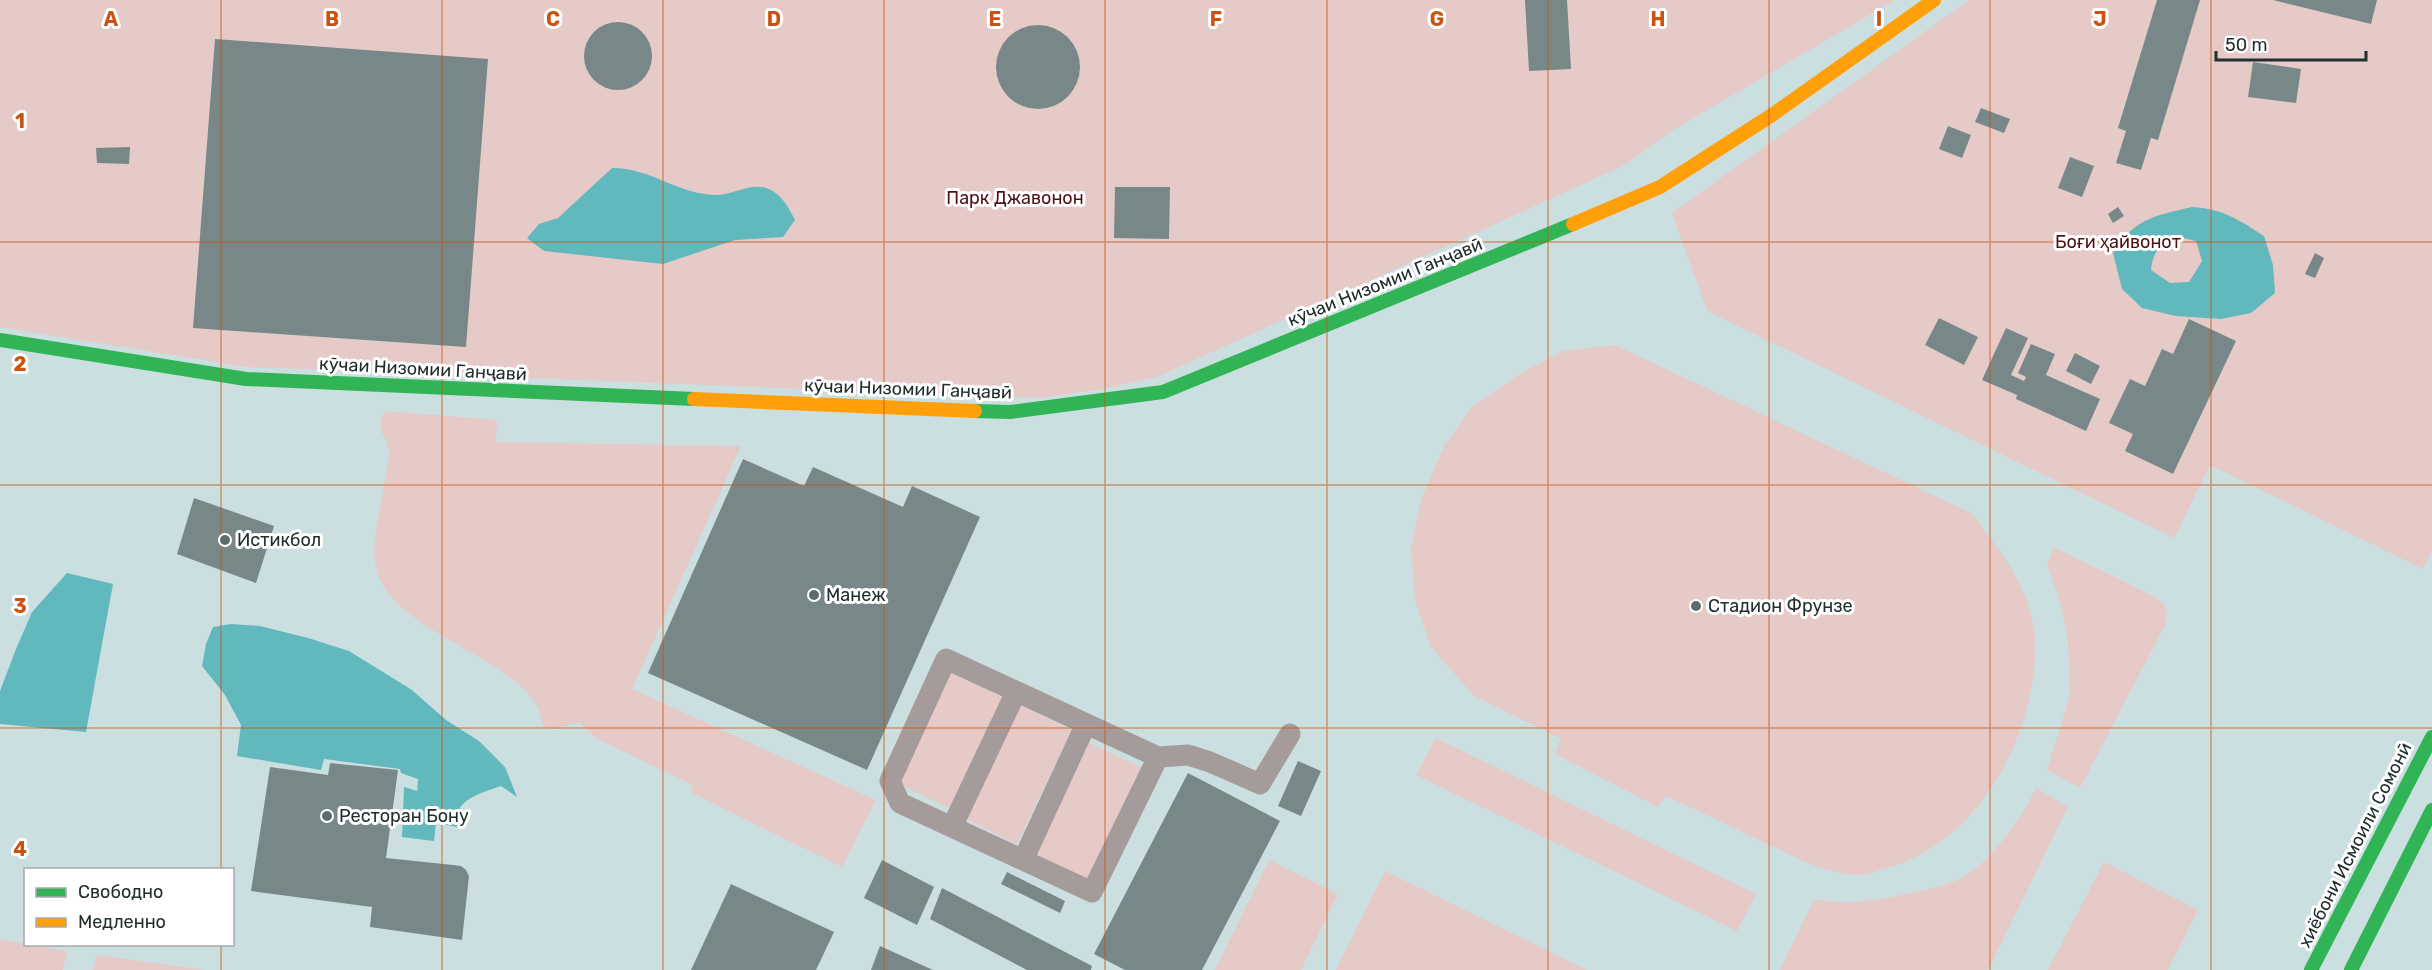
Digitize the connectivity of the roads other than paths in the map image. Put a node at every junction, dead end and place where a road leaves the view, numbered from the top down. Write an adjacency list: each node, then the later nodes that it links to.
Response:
1 (1934, 0): 2 (main road, кӯчаи Низомии Ганҷавӣ)
2 (0, 340)
3 (1016, 692): 4 (street); 9 (street); 9 (street)
4 (1086, 724): 7 (street); 10 (street)
5 (1290, 734): 7 (street)
6 (2432, 737): 11 (main road, хиёбони Исмоили Сомонӣ)
7 (1158, 757): 10 (street)
8 (2432, 810): 12 (main road)
9 (952, 827): 10 (street)
10 (1023, 860)
11 (2311, 970)
12 (2351, 970)

